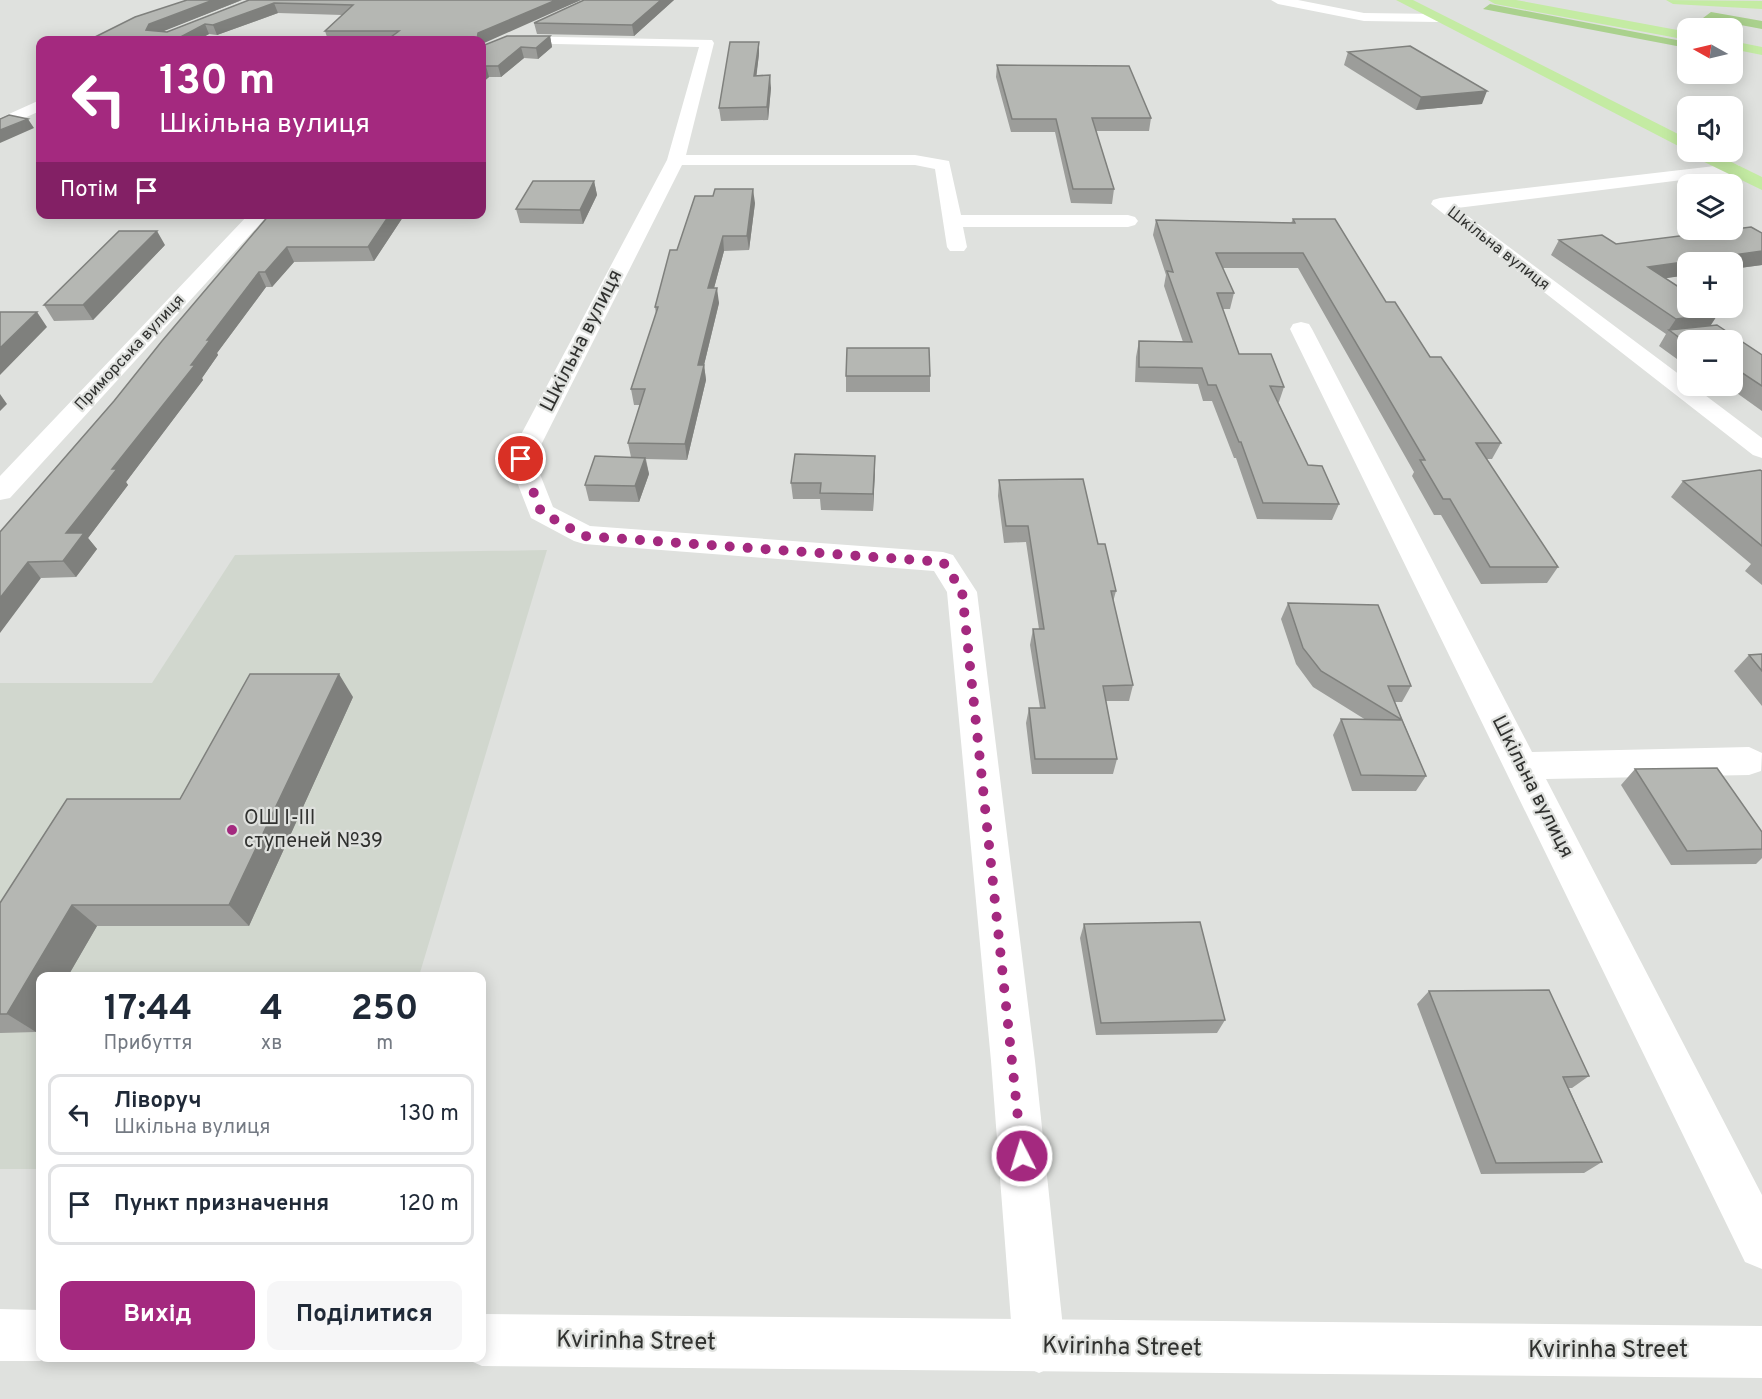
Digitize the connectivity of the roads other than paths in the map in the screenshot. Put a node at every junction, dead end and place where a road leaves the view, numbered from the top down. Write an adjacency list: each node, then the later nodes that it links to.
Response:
1 (1278, 0): 7 (street)
2 (1495, 0): 10 (main road)
3 (1536, 0): 9 (main road)
4 (1673, 0): 6 (main road)
5 (1409, 2): 7 (main road)
6 (1762, 5)
7 (1438, 18): 17 (main road)
8 (540, 25): 18 (street, Шкільна вулиця)
9 (1677, 26)
10 (1677, 34)
11 (1743, 39): 12 (main road)
12 (1762, 42)
13 (1743, 47): 14 (main road)
14 (1762, 51)
15 (36, 107): 16 (street)
16 (0, 124)
17 (1677, 140)
18 (676, 160): 23 (street); 35 (street, Шкільна вулиця)
19 (1717, 162): 20 (main road)
20 (1731, 169): 21 (main road); 27 (street, Шкільна вулиця)
21 (1762, 184)
22 (255, 219): 28 (street, Приморська вулиця)
23 (954, 220): 24 (street); 25 (street)
24 (1128, 221)
25 (957, 247)
26 (1301, 329): 30 (street, Шкільна вулиця)
27 (1762, 450)
28 (0, 492)
29 (1749, 760): 30 (street)
30 (1521, 766): 31 (street, Шкільна вулиця)
31 (1762, 1245)
32 (0, 1335): 33 (street)
33 (36, 1335)
34 (486, 1340): 35 (street, Kvirinha Street)
35 (1039, 1347): 36 (street, Kvirinha Street)
36 (1762, 1352)

